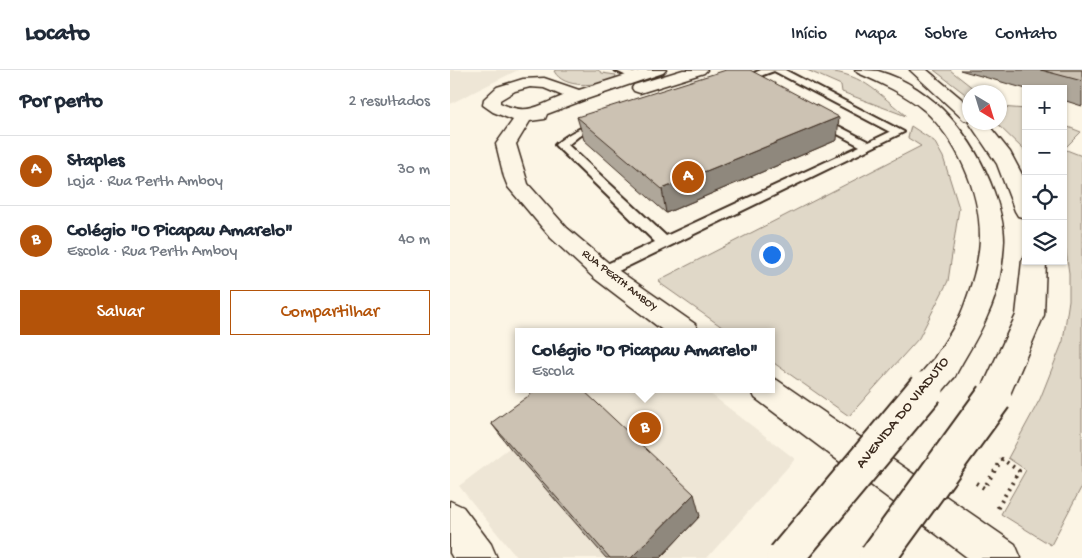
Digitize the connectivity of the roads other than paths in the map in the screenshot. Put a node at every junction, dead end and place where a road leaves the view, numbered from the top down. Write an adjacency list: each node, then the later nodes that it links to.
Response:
1 (620, 70): 8 (lane)
2 (699, 70): 8 (street)
3 (770, 70): 9 (lane)
4 (778, 70): 17 (lane)
5 (863, 70): 27 (street, AVENIDA DO VIADUTO, bridge)
6 (918, 70): 11 (street)
7 (540, 77): 10 (street); 14 (street)
8 (651, 80): 10 (street); 12 (street)
9 (761, 88)
10 (578, 96): 14 (street)
11 (962, 109)
12 (561, 113): 14 (street); 18 (street)
13 (811, 115): 17 (lane)
14 (524, 117): 18 (street)
15 (610, 122): 20 (lane)
16 (984, 130): 19 (street)
17 (869, 146): 20 (lane)
18 (509, 159): 22 (street, RUA PERTH AMBOY)
19 (1022, 198)
20 (664, 242): 22 (lane)
21 (1034, 265): 28 (street, bridge)
22 (603, 272): 23 (street, RUA PERTH AMBOY)
23 (680, 328)
24 (772, 393): 29 (street)
25 (450, 520): 26 (street)
26 (477, 558)
27 (785, 558)
28 (877, 558)
29 (1001, 558)

